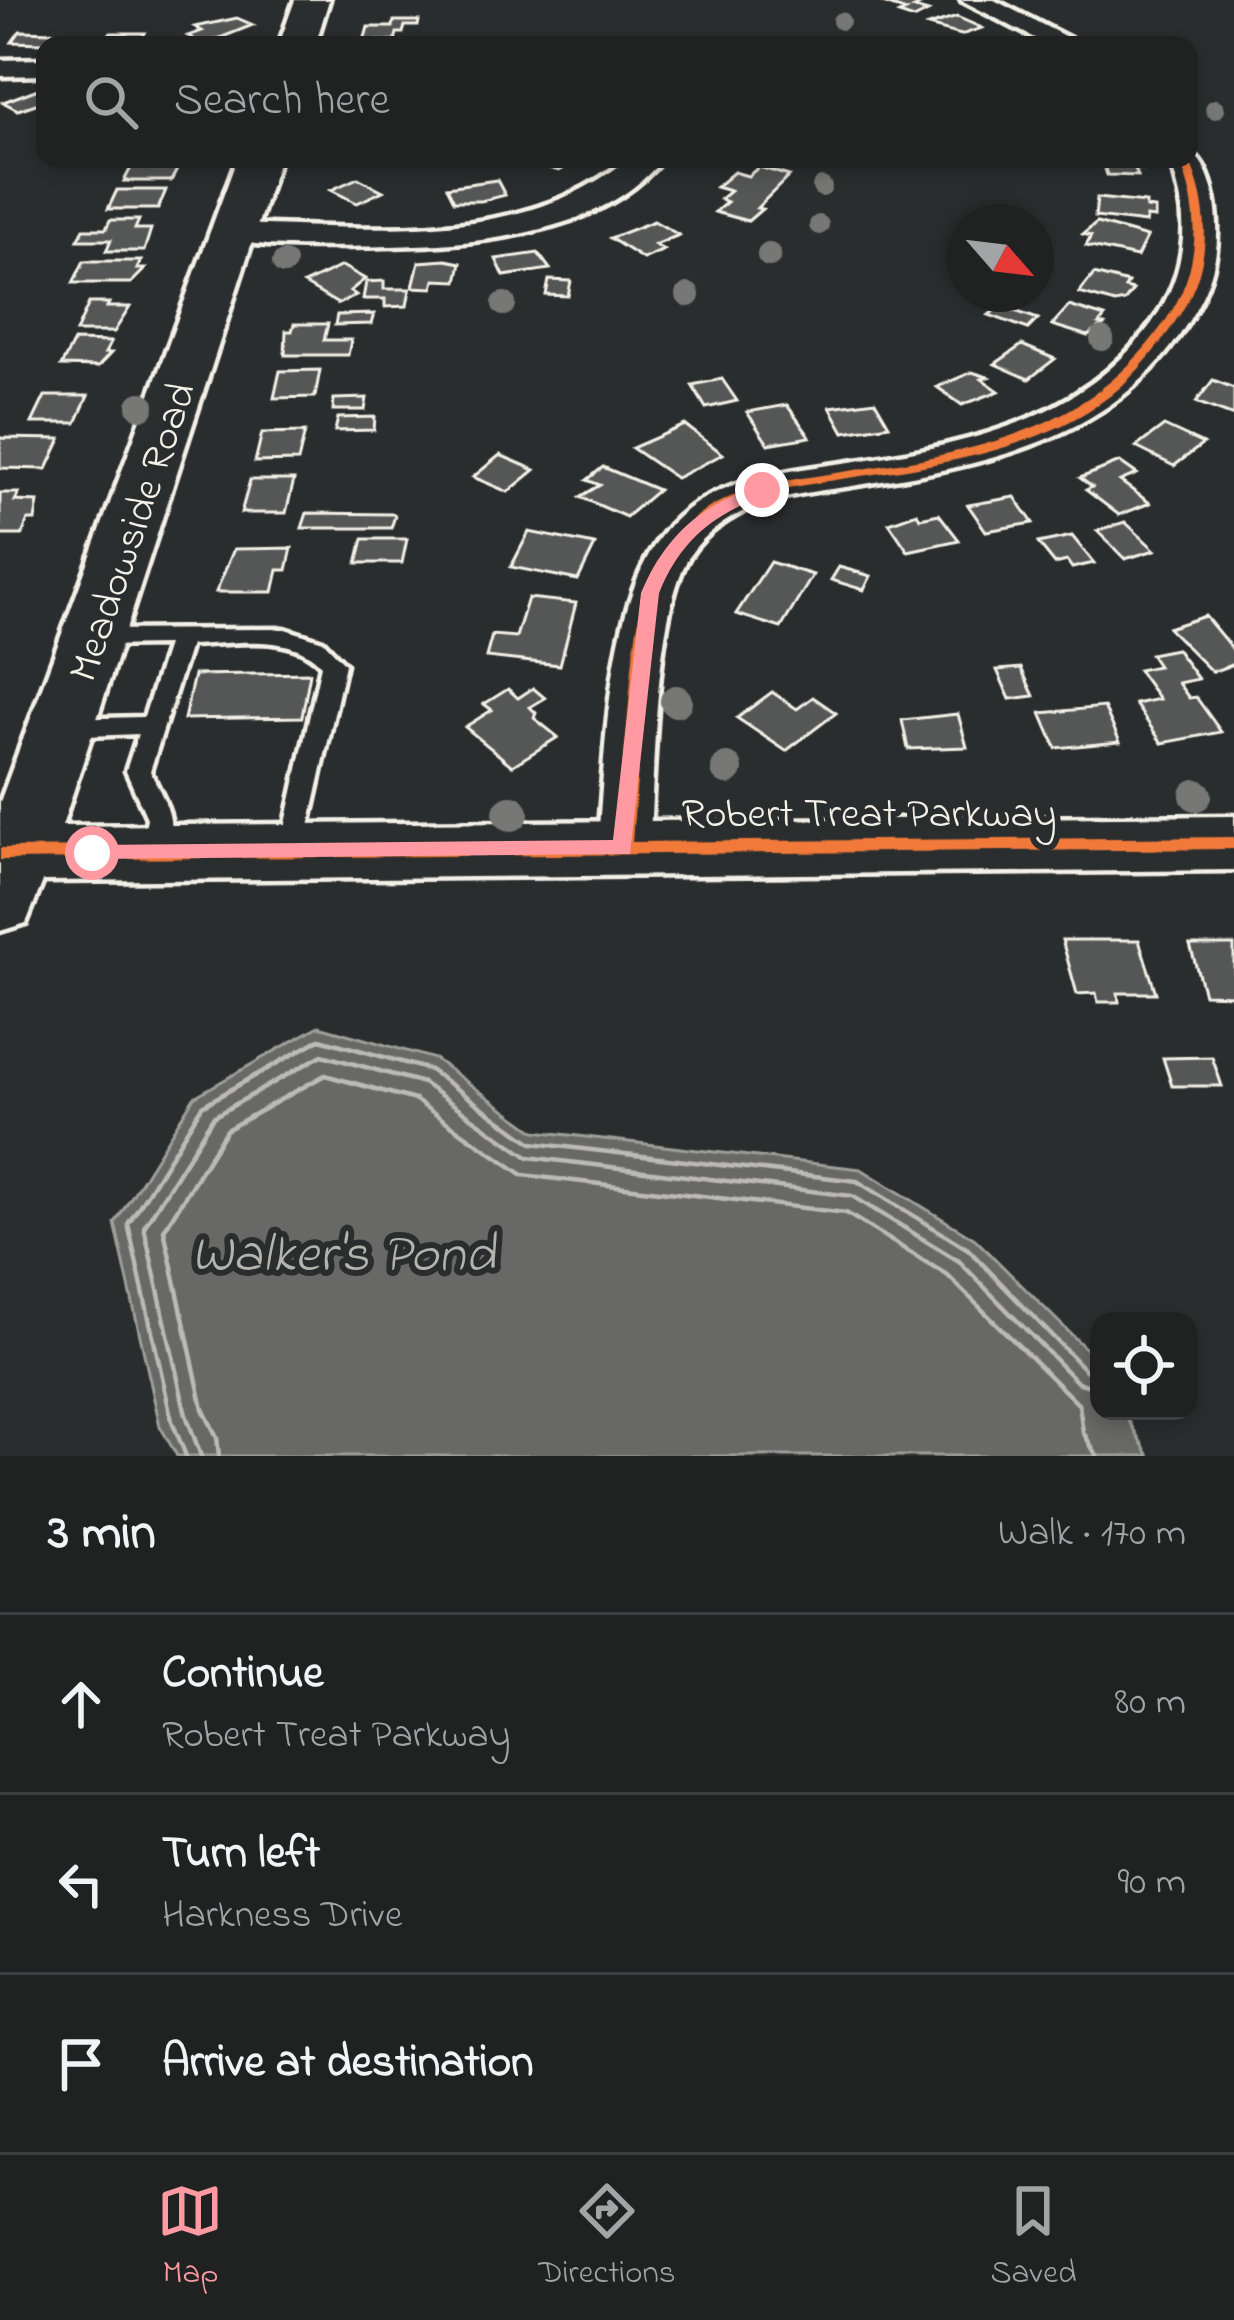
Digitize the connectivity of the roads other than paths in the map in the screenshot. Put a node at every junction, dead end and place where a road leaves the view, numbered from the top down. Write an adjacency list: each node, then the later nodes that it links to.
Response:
1 (312, 0): 3 (main road)
2 (974, 0): 4 (street)
3 (300, 36)
4 (1050, 36)
5 (36, 67): 6 (street)
6 (0, 68)
7 (255, 168): 10 (main road, Meadowside Road)
8 (637, 168): 10 (street)
9 (1187, 168): 16 (street)
10 (232, 234): 12 (main road, Meadowside Road)
11 (181, 637): 12 (lane); 13 (lane); 17 (lane)
12 (92, 638): 14 (main road, Meadowside Road)
13 (153, 725): 14 (lane); 18 (lane)
14 (62, 728): 19 (main road, Meadowside Road)
15 (1234, 843): 16 (main road, Robert Treat Parkway)
16 (623, 848): 17 (main road, Robert Treat Parkway)
17 (293, 851): 18 (main road, Robert Treat Parkway)
18 (154, 853): 19 (main road, Robert Treat Parkway)
19 (7, 870)

